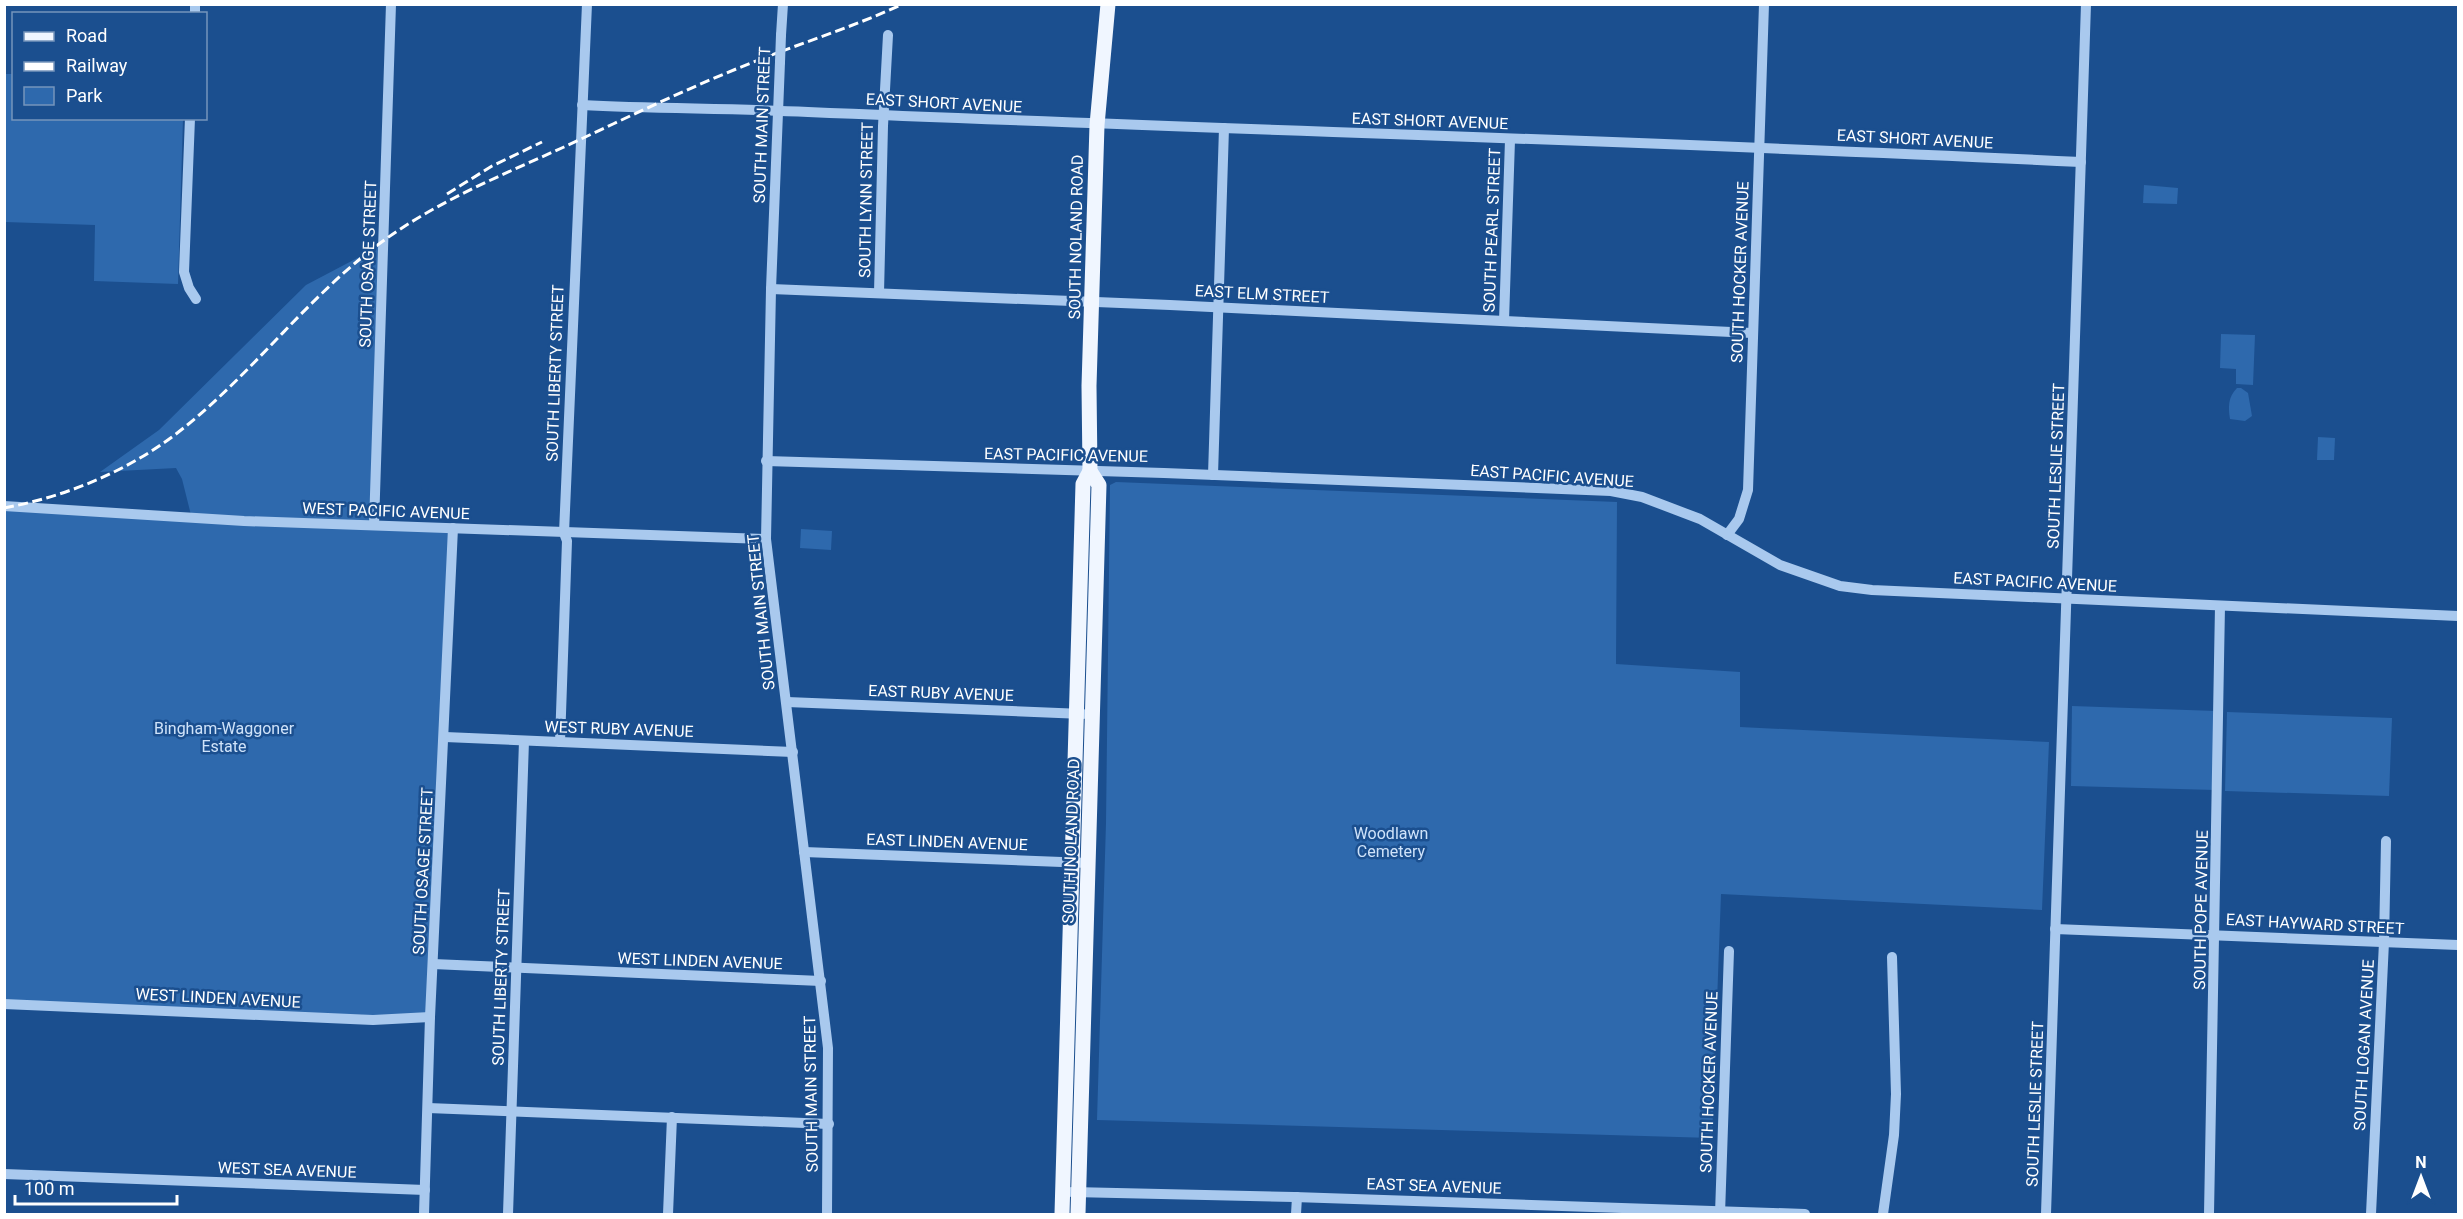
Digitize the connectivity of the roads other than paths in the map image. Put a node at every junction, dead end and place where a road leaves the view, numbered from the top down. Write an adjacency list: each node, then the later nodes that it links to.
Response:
1 (391, 4): 28 (street, SOUTH OSAGE STREET)
2 (587, 4): 8 (street, SOUTH LIBERTY STREET)
3 (783, 4): 9 (street, SOUTH MAIN STREET, bridge)
4 (1108, 4): 12 (main road, SOUTH NOLAND ROAD)
5 (1764, 4): 15 (street, SOUTH HOCKER AVENUE)
6 (2086, 4): 16 (street, SOUTH LESLIE STREET)
7 (888, 35): 10 (street, SOUTH LYNN STREET)
8 (582, 105): 9 (street, EAST SHORT AVENUE); 30 (street, SOUTH LIBERTY STREET)
9 (778, 110): 10 (street, EAST SHORT AVENUE); 17 (street, SOUTH MAIN STREET)
10 (883, 115): 12 (street, EAST SHORT AVENUE); 18 (street, SOUTH LYNN STREET)
11 (190, 120): 19 (street)
12 (1097, 125): 13 (street, EAST SHORT AVENUE); 20 (main road, SOUTH NOLAND ROAD)
13 (1224, 128): 14 (street, EAST SHORT AVENUE); 21 (street)
14 (1510, 140): 15 (street, EAST SHORT AVENUE); 22 (street, SOUTH PEARL STREET)
15 (1759, 148): 16 (street, EAST SHORT AVENUE); 23 (street, SOUTH HOCKER AVENUE)
16 (2081, 162): 33 (street, SOUTH LESLIE STREET)
17 (771, 289): 18 (street, EAST ELM STREET); 24 (street, SOUTH MAIN STREET)
18 (879, 293): 20 (street, EAST ELM STREET)
19 (196, 299)
20 (1092, 302): 21 (street, EAST ELM STREET); 25 (main road, SOUTH NOLAND ROAD)
21 (1218, 307): 22 (street, EAST ELM STREET); 26 (street)
22 (1504, 321): 23 (street, EAST ELM STREET)
23 (1752, 333): 31 (street, SOUTH HOCKER AVENUE)
24 (766, 461): 25 (street, EAST PACIFIC AVENUE); 32 (street, SOUTH MAIN STREET)
25 (1090, 471): 26 (street, EAST PACIFIC AVENUE); 37 (main road, SOUTH NOLAND ROAD); 38 (main road, SOUTH NOLAND ROAD)
26 (1213, 475): 31 (street, EAST PACIFIC AVENUE)
27 (4, 506): 28 (street, WEST PACIFIC AVENUE)
28 (374, 525): 29 (street, WEST PACIFIC AVENUE)
29 (453, 528): 30 (street, WEST PACIFIC AVENUE); 39 (street, SOUTH OSAGE STREET)
30 (564, 533): 32 (street, WEST PACIFIC AVENUE); 41 (street, SOUTH LIBERTY STREET)
31 (1727, 535): 33 (street, EAST PACIFIC AVENUE)
32 (766, 539): 36 (street, SOUTH MAIN STREET)
33 (2066, 599): 34 (street, EAST PACIFIC AVENUE); 47 (street, SOUTH LESLIE STREET)
34 (2220, 606): 35 (street, EAST PACIFIC AVENUE); 48 (street, SOUTH POPE AVENUE)
35 (2458, 616)
36 (786, 702): 37 (street, EAST RUBY AVENUE); 42 (street, SOUTH MAIN STREET)
37 (1075, 713): 38 (street, EAST RUBY AVENUE); 45 (main road, SOUTH NOLAND ROAD)
38 (1094, 714): 46 (main road, SOUTH NOLAND ROAD)
39 (445, 736): 40 (street, WEST RUBY AVENUE); 53 (street, SOUTH OSAGE STREET)
40 (524, 741): 41 (street, WEST RUBY AVENUE); 54 (street, SOUTH LIBERTY STREET)
41 (560, 742): 42 (street, WEST RUBY AVENUE)
42 (792, 752): 44 (street, SOUTH MAIN STREET)
43 (2386, 841): 49 (street, SOUTH LOGAN AVENUE)
44 (804, 852): 45 (street, EAST LINDEN AVENUE); 55 (street, SOUTH MAIN STREET)
45 (1072, 862): 46 (street, EAST LINDEN AVENUE); 64 (main road, SOUTH NOLAND ROAD)
46 (1088, 863): 65 (main road, SOUTH NOLAND ROAD)
47 (2055, 929): 48 (street, EAST HAYWARD STREET); 78 (street, SOUTH LESLIE STREET)
48 (2216, 934): 49 (street, EAST HAYWARD STREET); 79 (street, SOUTH POPE AVENUE)
49 (2384, 942): 50 (street, EAST HAYWARD STREET); 80 (street, SOUTH LOGAN AVENUE)
50 (2458, 945)
51 (1729, 951): 68 (street, SOUTH HOCKER AVENUE)
52 (1892, 957): 77 (street)
53 (433, 964): 54 (street, WEST LINDEN AVENUE); 57 (street, SOUTH OSAGE STREET)
54 (516, 968): 55 (street, WEST LINDEN AVENUE); 59 (street, SOUTH LIBERTY STREET)
55 (821, 981): 61 (street, SOUTH MAIN STREET)
56 (4, 1004): 57 (street, WEST LINDEN AVENUE)
57 (430, 1017): 58 (street, SOUTH OSAGE STREET)
58 (428, 1108): 59 (street); 63 (street, SOUTH OSAGE STREET)
59 (511, 1111): 60 (street); 70 (street, SOUTH LIBERTY STREET)
60 (672, 1118): 61 (street); 71 (street)
61 (829, 1124): 72 (street, SOUTH MAIN STREET)
62 (4, 1174): 63 (street, WEST SEA AVENUE)
63 (425, 1190): 69 (street, SOUTH OSAGE STREET)
64 (1063, 1192): 65 (street, EAST SEA AVENUE); 73 (main road, SOUTH NOLAND ROAD)
65 (1079, 1192): 66 (street, EAST SEA AVENUE); 74 (main road, SOUTH NOLAND ROAD)
66 (1297, 1197): 67 (street, EAST SEA AVENUE); 75 (street)
67 (1510, 1209): 68 (street, EAST SEA AVENUE)
68 (1720, 1213): 76 (street, EAST SEA AVENUE)
69 (424, 1215)
70 (508, 1215)
71 (668, 1215)
72 (827, 1215)
73 (1062, 1215)
74 (1078, 1215)
75 (1296, 1215)
76 (1805, 1215)
77 (1883, 1215)
78 (2046, 1215)
79 (2209, 1215)
80 (2371, 1215)

